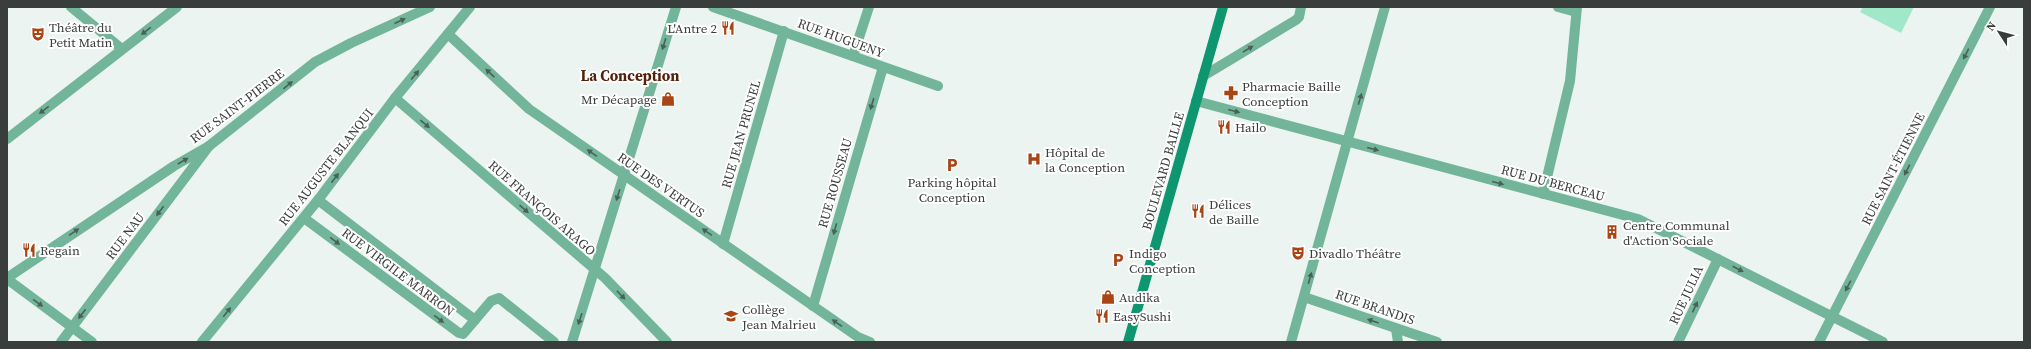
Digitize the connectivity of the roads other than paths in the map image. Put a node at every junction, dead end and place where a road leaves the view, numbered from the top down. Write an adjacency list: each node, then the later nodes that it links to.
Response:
1 (71, 7): 16 (street)
2 (177, 7): 16 (street, one-way to 16)
3 (430, 7): 25 (street, RUE SAINT-PIERRE, one-way to 3)
4 (470, 7): 15 (street, RUE AUGUSTE BLANQUI)
5 (676, 7): 26 (street, one-way to 26)
6 (713, 7): 14 (street, RUE HUGUENY)
7 (869, 7): 17 (street)
8 (1223, 7): 19 (main road, BOULEVARD BAILLE)
9 (1300, 7): 19 (street, one-way to 9)
10 (1385, 7): 24 (street, one-way to 10)
11 (1558, 7): 13 (street)
12 (1990, 7): 36 (street, RUE SAINT-ÉTIENNE, one-way to 36)
13 (1576, 10): 27 (street)
14 (784, 31): 17 (street, RUE HUGUENY); 30 (street, RUE JEAN PRUNEL)
15 (448, 34): 21 (street, RUE AUGUSTE BLANQUI, one-way to 15); 26 (street, RUE DES VERTUS, one-way to 15)
16 (122, 49): 23 (street, one-way to 23)
17 (853, 56): 18 (street, RUE HUGUENY)
18 (883, 67): 20 (street, RUE HUGUENY); 35 (street, RUE ROUSSEAU, one-way to 35)
19 (1203, 76): 22 (main road, BOULEVARD BAILLE)
20 (938, 86)
21 (395, 98): 28 (street, RUE AUGUSTE BLANQUI, one-way to 21); 32 (street, RUE FRANÇOIS ARAGO, one-way to 32)
22 (1196, 101): 24 (street, RUE DU BERCEAU, one-way to 24); 47 (main road, BOULEVARD BAILLE)
23 (7, 139)
24 (1348, 142): 27 (street, RUE DU BERCEAU, one-way to 27); 34 (street, one-way to 24)
25 (209, 146): 33 (street, RUE SAINT-PIERRE, one-way to 25); 38 (street, RUE NAU, one-way to 38)
26 (624, 175): 30 (street, RUE DES VERTUS, one-way to 26); 32 (street, one-way to 32)
27 (1543, 194): 31 (street, RUE DU BERCEAU)
28 (318, 200): 29 (street, RUE AUGUSTE BLANQUI); 37 (street, RUE VIRGILE MARRON)
29 (304, 218): 37 (street, RUE VIRGILE MARRON, one-way to 37); 42 (street, RUE AUGUSTE BLANQUI, one-way to 29)
30 (723, 244): 35 (street, RUE DES VERTUS)
31 (1718, 259): 36 (street, RUE DU BERCEAU, one-way to 36); 51 (street, RUE JULIA, one-way to 31)
32 (596, 270): 44 (street, one-way to 44); 45 (street, RUE FRANÇOIS ARAGO, one-way to 45)
33 (7, 278): 38 (street, one-way to 38)
34 (1304, 297): 39 (street, RUE BRANDIS, one-way to 34); 48 (street)
35 (813, 306): 46 (street, RUE DES VERTUS, one-way to 35)
36 (1832, 317): 52 (street, RUE SAINT-ÉTIENNE); 53 (street, RUE DU BERCEAU)
37 (475, 320): 43 (street, RUE VIRGILE MARRON)
38 (72, 328): 40 (street, RUE NAU); 41 (street)
39 (1396, 329): 49 (street); 50 (street, RUE BRANDIS)
40 (61, 342)
41 (92, 342)
42 (202, 342)
43 (554, 342)
44 (572, 342)
45 (667, 342)
46 (870, 342)
47 (1128, 342)
48 (1291, 342)
49 (1398, 342)
50 (1437, 342)
51 (1678, 342)
52 (1819, 342)
53 (1883, 342)

